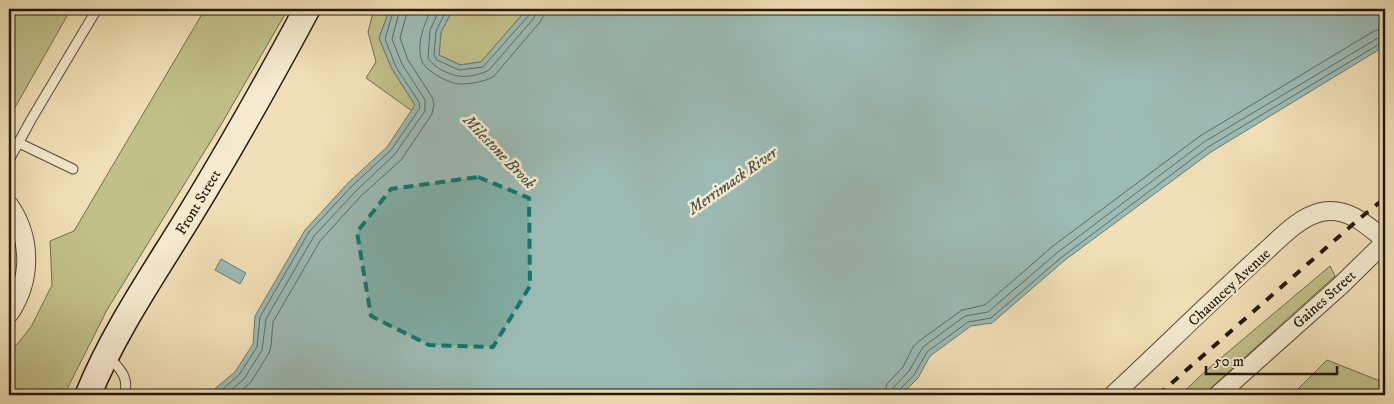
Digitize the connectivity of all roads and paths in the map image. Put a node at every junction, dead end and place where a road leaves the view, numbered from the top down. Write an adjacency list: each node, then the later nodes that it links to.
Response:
1 (97, 9): 3 (lane)
2 (307, 9): 9 (main road, Front Street)
3 (19, 143): 4 (lane); 5 (lane)
4 (9, 160)
5 (73, 169)
6 (9, 204): 8 (street)
7 (1385, 241): 12 (street, Chauncey Avenue); 13 (street, Gaines Street)
8 (9, 314)
9 (107, 355): 10 (main road, Front Street); 11 (lane)
10 (88, 395)
11 (124, 395)
12 (1113, 395)
13 (1218, 395)

